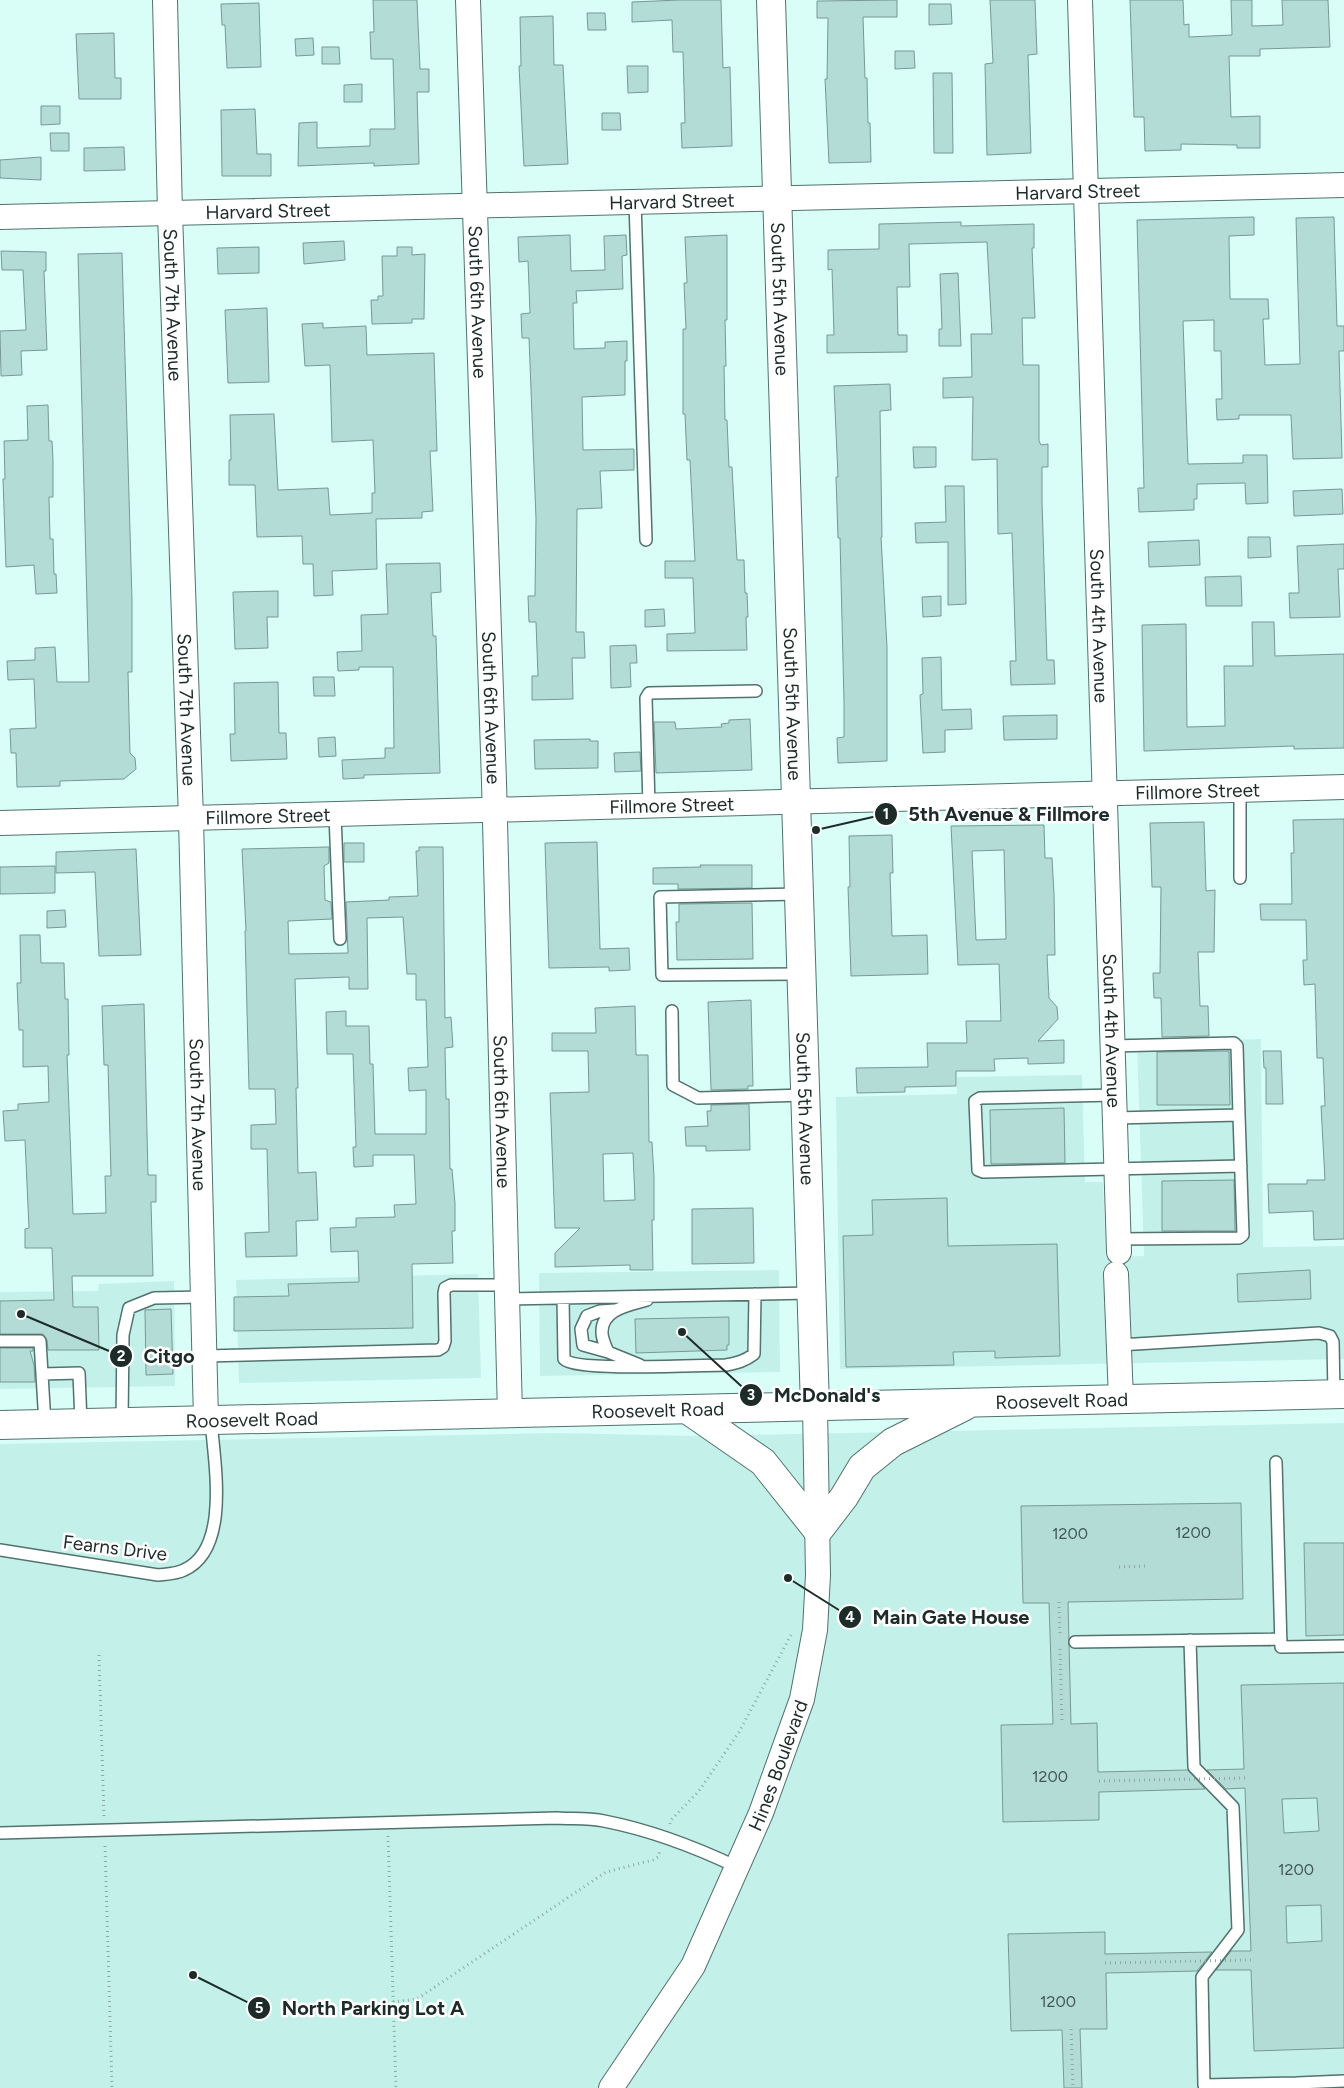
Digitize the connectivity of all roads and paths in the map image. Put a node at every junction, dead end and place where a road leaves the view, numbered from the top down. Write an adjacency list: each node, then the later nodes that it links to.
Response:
1 (165, 0): 10 (street, South 7th Avenue)
2 (468, 0): 9 (street, South 6th Avenue)
3 (771, 0): 7 (main road, South 5th Avenue)
4 (1080, 0): 6 (street, South 4th Avenue)
5 (1344, 185): 6 (street, Harvard Street)
6 (1086, 191): 7 (street, Harvard Street); 16 (street, South 4th Avenue)
7 (777, 198): 8 (street, Harvard Street); 17 (main road, South 5th Avenue)
8 (635, 202): 9 (street, Harvard Street); 12 (lane)
9 (474, 206): 10 (street, Harvard Street); 19 (street, South 6th Avenue)
10 (170, 213): 11 (street, Harvard Street); 21 (street, South 7th Avenue)
11 (0, 217)
12 (646, 540)
13 (756, 691): 18 (lane)
14 (1344, 787): 15 (street, Fillmore Street)
15 (1240, 790): 16 (street, Fillmore Street); 23 (lane)
16 (1105, 792): 17 (street, Fillmore Street); 28 (street, South 4th Avenue)
17 (797, 802): 18 (street, Fillmore Street); 24 (main road, South 5th Avenue)
18 (649, 806): 19 (street, Fillmore Street)
19 (494, 810): 20 (street, Fillmore Street); 39 (street, South 6th Avenue)
20 (335, 815): 21 (street, Fillmore Street); 25 (lane)
21 (191, 819): 22 (street, Fillmore Street); 38 (street, South 7th Avenue)
22 (0, 823)
23 (1240, 878)
24 (799, 894): 26 (main road, South 5th Avenue); 26 (lane)
25 (340, 939)
26 (802, 974): 29 (main road, South 5th Avenue)
27 (672, 1012): 29 (lane)
28 (1112, 1046): 30 (street, South 4th Avenue); 31 (lane)
29 (805, 1095): 35 (main road, South 5th Avenue)
30 (1114, 1106): 31 (lane); 33 (street, South 4th Avenue); 33 (lane)
31 (1239, 1115): 32 (lane)
32 (1241, 1166): 33 (lane); 34 (lane)
33 (1116, 1170): 34 (street, South 4th Avenue)
34 (1118, 1255): 43 (street, South 4th Avenue)
35 (810, 1293): 36 (lane); 51 (main road, South 5th Avenue)
36 (755, 1294): 37 (lane); 46 (lane)
37 (661, 1296): 40 (lane); 41 (lane)
38 (203, 1297): 45 (street, South 7th Avenue); 55 (lane)
39 (507, 1298): 40 (lane); 45 (lane); 53 (street, South 6th Avenue)
40 (563, 1298): 46 (lane)
41 (615, 1310): 44 (lane); 44 (lane)
42 (0, 1341): 47 (lane)
43 (1119, 1345): 48 (lane); 49 (street, South 4th Avenue)
44 (608, 1352): 46 (lane)
45 (205, 1356): 54 (street, South 7th Avenue)
46 (643, 1366)
47 (42, 1374): 56 (lane); 57 (lane)
48 (1339, 1394): 49 (main road, Roosevelt Road)
49 (1121, 1399): 50 (main road, Roosevelt Road)
50 (972, 1402): 51 (main road, Roosevelt Road); 60 (main road)
51 (815, 1407): 52 (main road, Roosevelt Road); 60 (street, Hines Boulevard)
52 (688, 1410): 53 (main road, Roosevelt Road); 60 (main road)
53 (510, 1414): 54 (main road, Roosevelt Road)
54 (209, 1420): 55 (main road, Roosevelt Road); 61 (lane, Fearns Drive)
55 (122, 1422): 56 (main road, Roosevelt Road)
56 (81, 1423): 57 (main road, Roosevelt Road)
57 (45, 1424): 58 (main road, Roosevelt Road)
58 (0, 1425)
59 (1276, 1462): 65 (lane)
60 (818, 1531): 76 (street, Hines Boulevard)
61 (0, 1550)
62 (1146, 1566): 63 (path)
63 (1119, 1567)
64 (1059, 1602): 70 (path)
65 (1281, 1638): 66 (lane); 68 (lane)
66 (1190, 1640): 67 (lane); 82 (lane)
67 (1075, 1642)
68 (1344, 1646)
69 (99, 1655): 74 (path)
70 (1062, 1724)
71 (1245, 1778): 72 (path, bridge)
72 (1099, 1781)
73 (387, 1822): 74 (lane); 76 (lane); 84 (path)
74 (104, 1830): 75 (lane); 83 (path)
75 (0, 1833)
76 (736, 1867): 85 (street, Hines Boulevard)
77 (1251, 1960): 78 (path, bridge)
78 (1105, 1963)
79 (1071, 2029): 86 (path)
80 (1344, 2081): 81 (lane)
81 (1297, 2085): 82 (lane)
82 (1202, 2086)
83 (112, 2088)
84 (396, 2088)
85 (610, 2088)
86 (1073, 2088)

